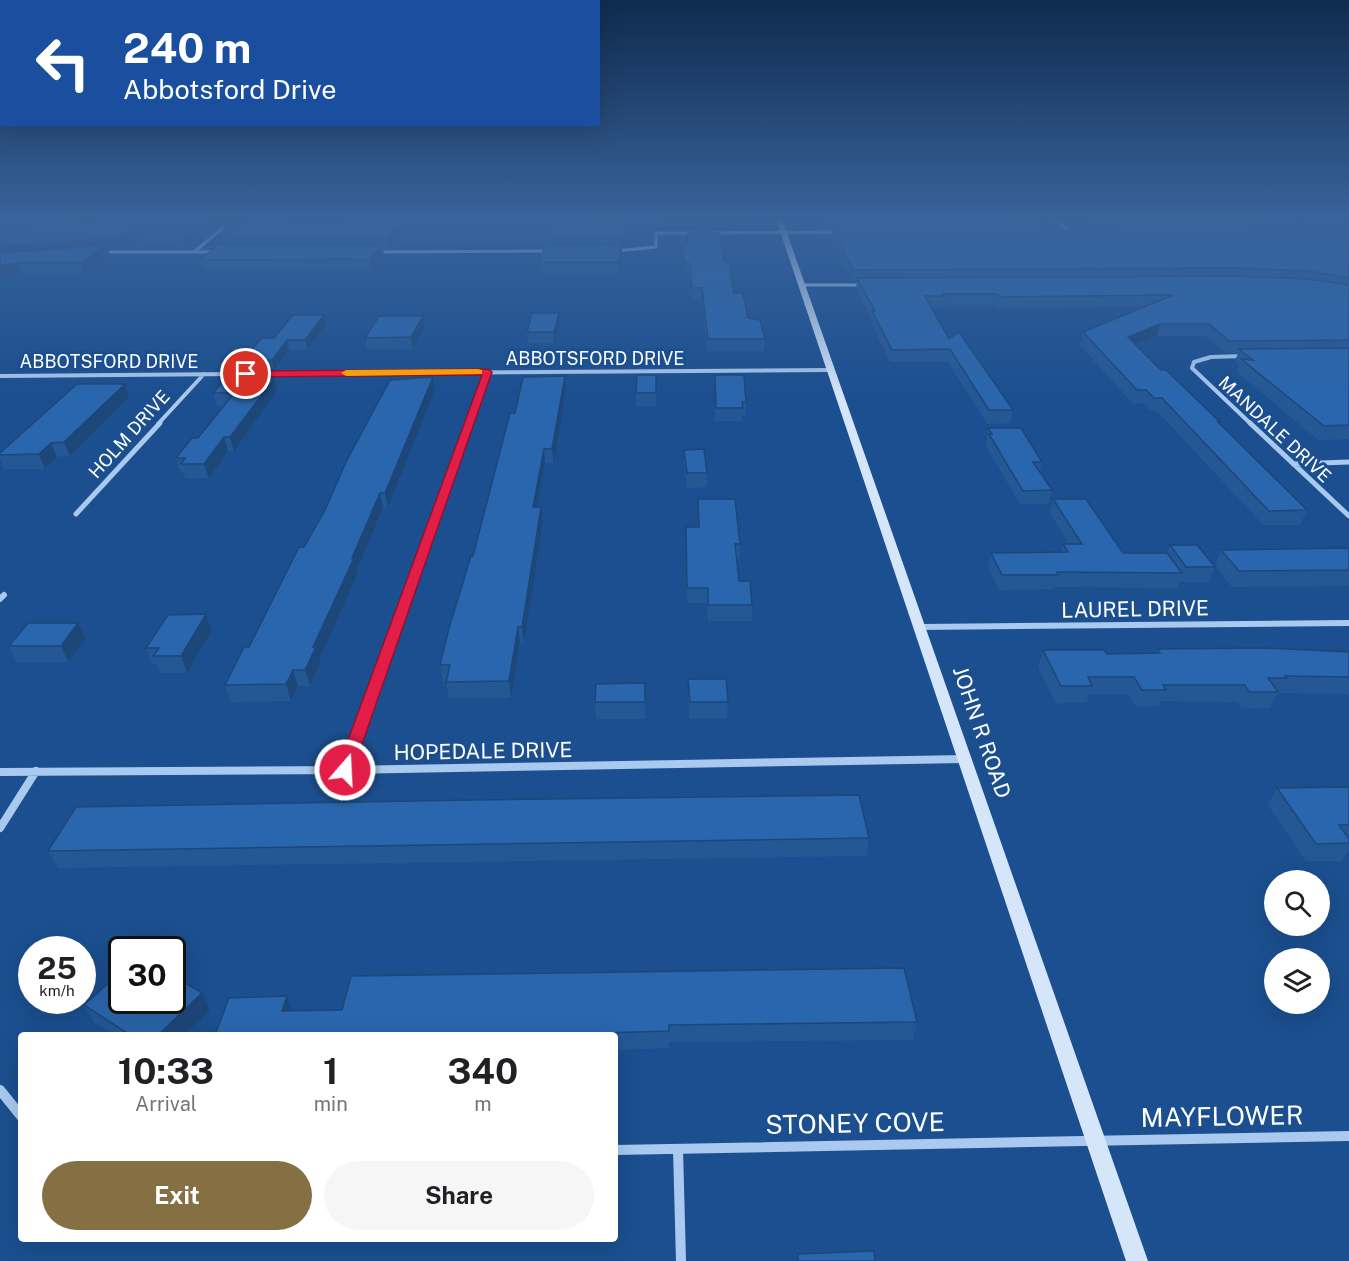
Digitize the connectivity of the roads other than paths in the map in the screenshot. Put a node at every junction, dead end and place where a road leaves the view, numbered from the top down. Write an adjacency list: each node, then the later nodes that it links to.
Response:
1 (799, 278): 2 (main road, JOHN R ROAD)
2 (801, 285): 3 (street); 5 (main road, JOHN R ROAD)
3 (872, 285)
4 (1248, 356): 12 (street, MANDALE DRIVE)
5 (831, 370): 6 (street, ABBOTSFORD DRIVE); 16 (main road, JOHN R ROAD)
6 (488, 372): 9 (street, ABBOTSFORD DRIVE); 18 (street)
7 (204, 374): 8 (street, ABBOTSFORD DRIVE); 10 (street, ABBOTSFORD DRIVE); 13 (street, HOLM DRIVE)
8 (239, 374)
9 (250, 374)
10 (0, 376)
11 (1349, 462): 12 (street)
12 (1293, 464): 14 (street, MANDALE DRIVE)
13 (76, 514)
14 (1349, 516)
15 (1349, 623): 16 (street, LAUREL DRIVE)
16 (921, 627): 17 (main road, JOHN R ROAD)
17 (966, 759): 18 (street, HOPEDALE DRIVE); 25 (main road, JOHN R ROAD)
18 (345, 770): 19 (street, HOPEDALE DRIVE)
19 (36, 771): 20 (street, HOPEDALE DRIVE); 21 (street)
20 (0, 772)
21 (0, 828)
22 (0, 1090): 23 (street)
23 (18, 1112)
24 (1349, 1136): 25 (street, MAYFLOWER)
25 (1096, 1142): 26 (street, STONEY COVE); 29 (main road, JOHN R ROAD)
26 (678, 1149): 27 (street, STONEY COVE); 28 (street)
27 (618, 1150)
28 (681, 1261)
29 (1137, 1261)

